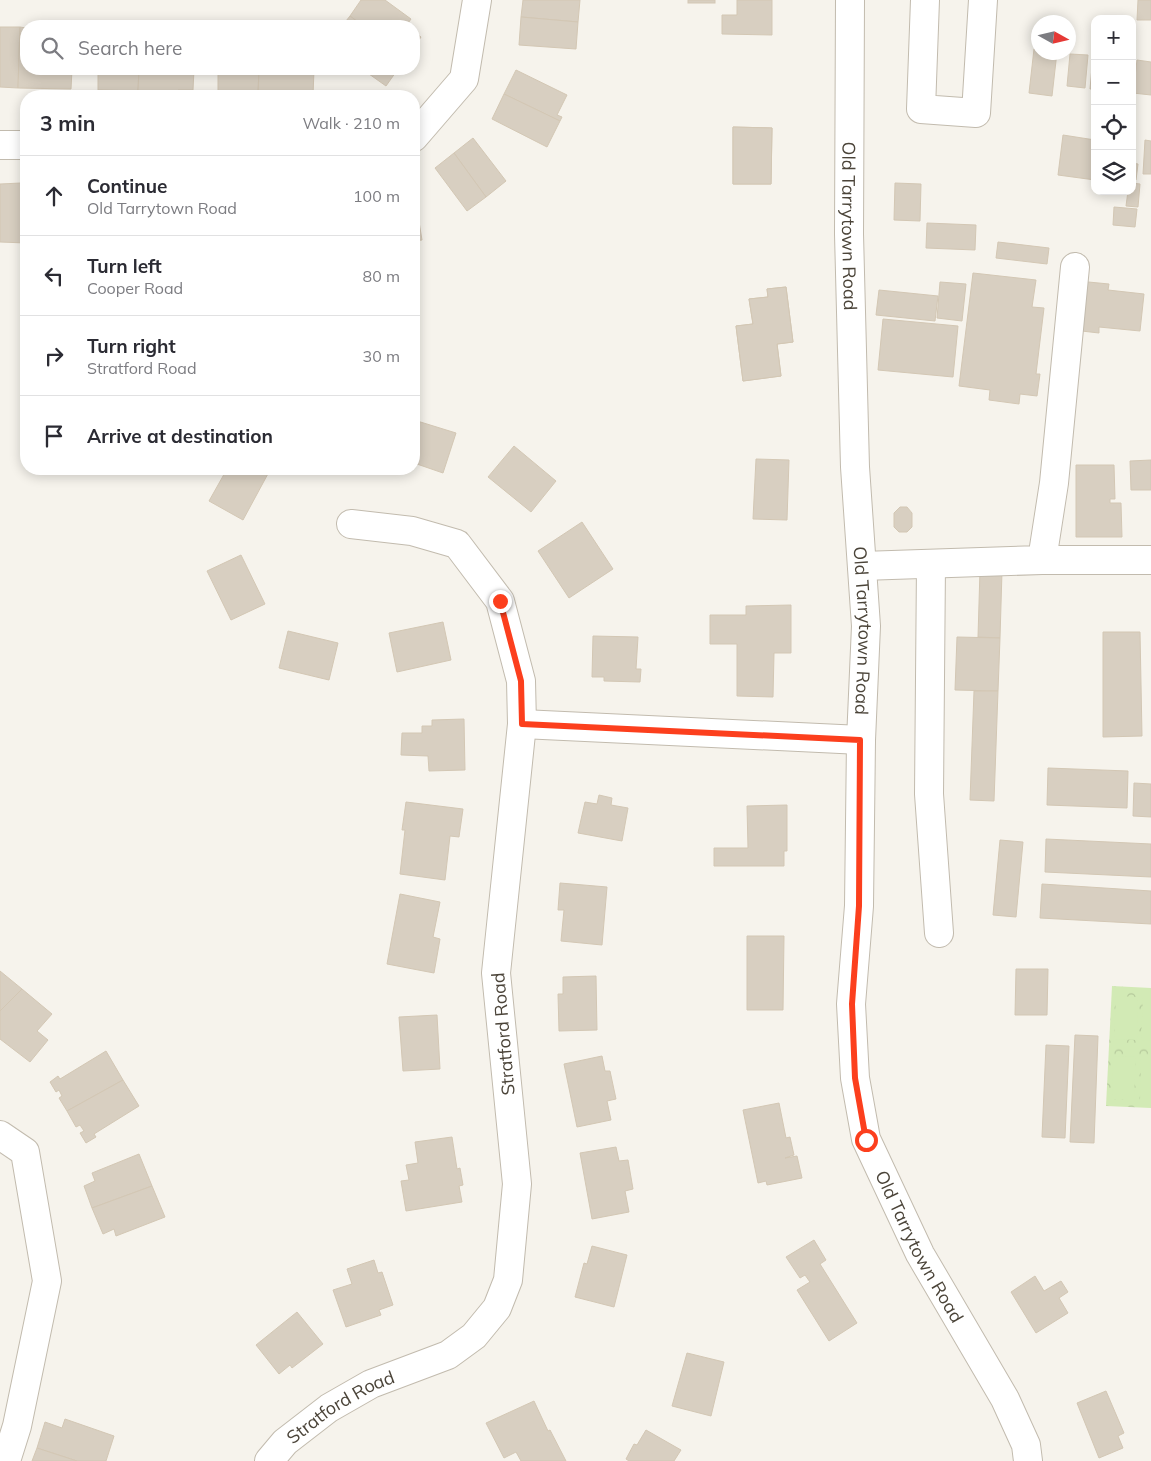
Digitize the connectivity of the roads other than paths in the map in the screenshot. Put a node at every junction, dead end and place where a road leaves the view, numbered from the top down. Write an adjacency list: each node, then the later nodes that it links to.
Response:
1 (477, 0): 5 (street)
2 (850, 0): 13 (street, Old Tarrytown Road)
3 (925, 0): 4 (street)
4 (983, 0)
5 (420, 130)
6 (0, 145): 7 (street)
7 (20, 145)
8 (1075, 266): 10 (street)
9 (351, 524): 14 (street, Stratford Road)
10 (1042, 560): 11 (street); 12 (street)
11 (1151, 560)
12 (931, 564): 13 (street); 16 (street)
13 (862, 566): 15 (street, Old Tarrytown Road)
14 (522, 724): 15 (street); 19 (street, Stratford Road)
15 (860, 740): 20 (street, Old Tarrytown Road)
16 (939, 933)
17 (0, 1135): 18 (street)
18 (6, 1461)
19 (269, 1461)
20 (1028, 1461)

